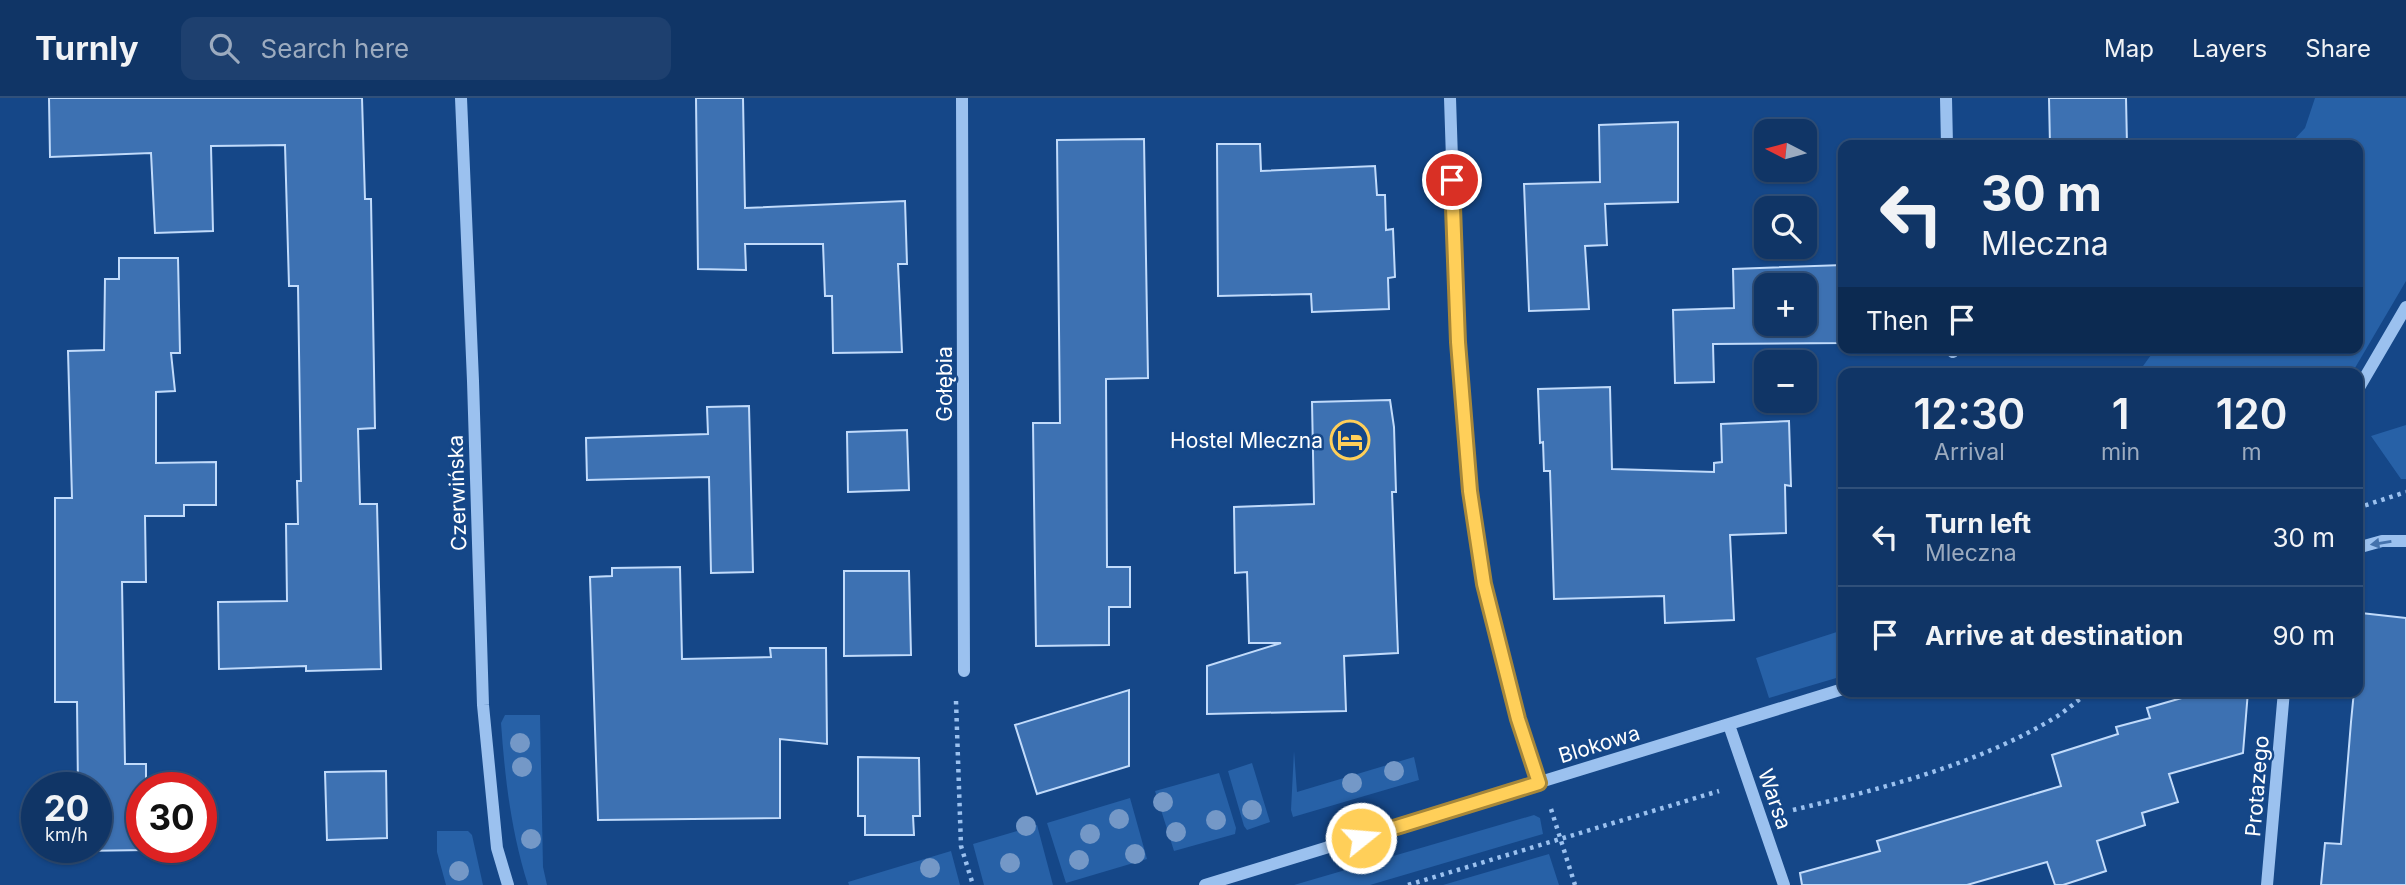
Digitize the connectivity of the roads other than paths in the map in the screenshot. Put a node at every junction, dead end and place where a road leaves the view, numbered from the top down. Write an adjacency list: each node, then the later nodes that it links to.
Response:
1 (461, 98): 15 (street, Czerwińska)
2 (962, 98): 10 (street, Gołębia)
3 (1450, 98): 14 (street)
4 (1946, 98): 5 (street)
5 (1947, 140)
6 (2406, 307): 7 (street)
7 (2363, 381)
8 (2406, 541): 9 (street, one-way to 9)
9 (2363, 546)
10 (964, 671)
11 (1838, 691): 13 (street, Blokowa)
12 (2283, 697): 18 (street, Protazego)
13 (1729, 725): 14 (street, Blokowa); 17 (street, Warsa)
14 (1539, 783): 16 (street, Blokowa)
15 (508, 885)
16 (1205, 885)
17 (1784, 885)
18 (2267, 885)

